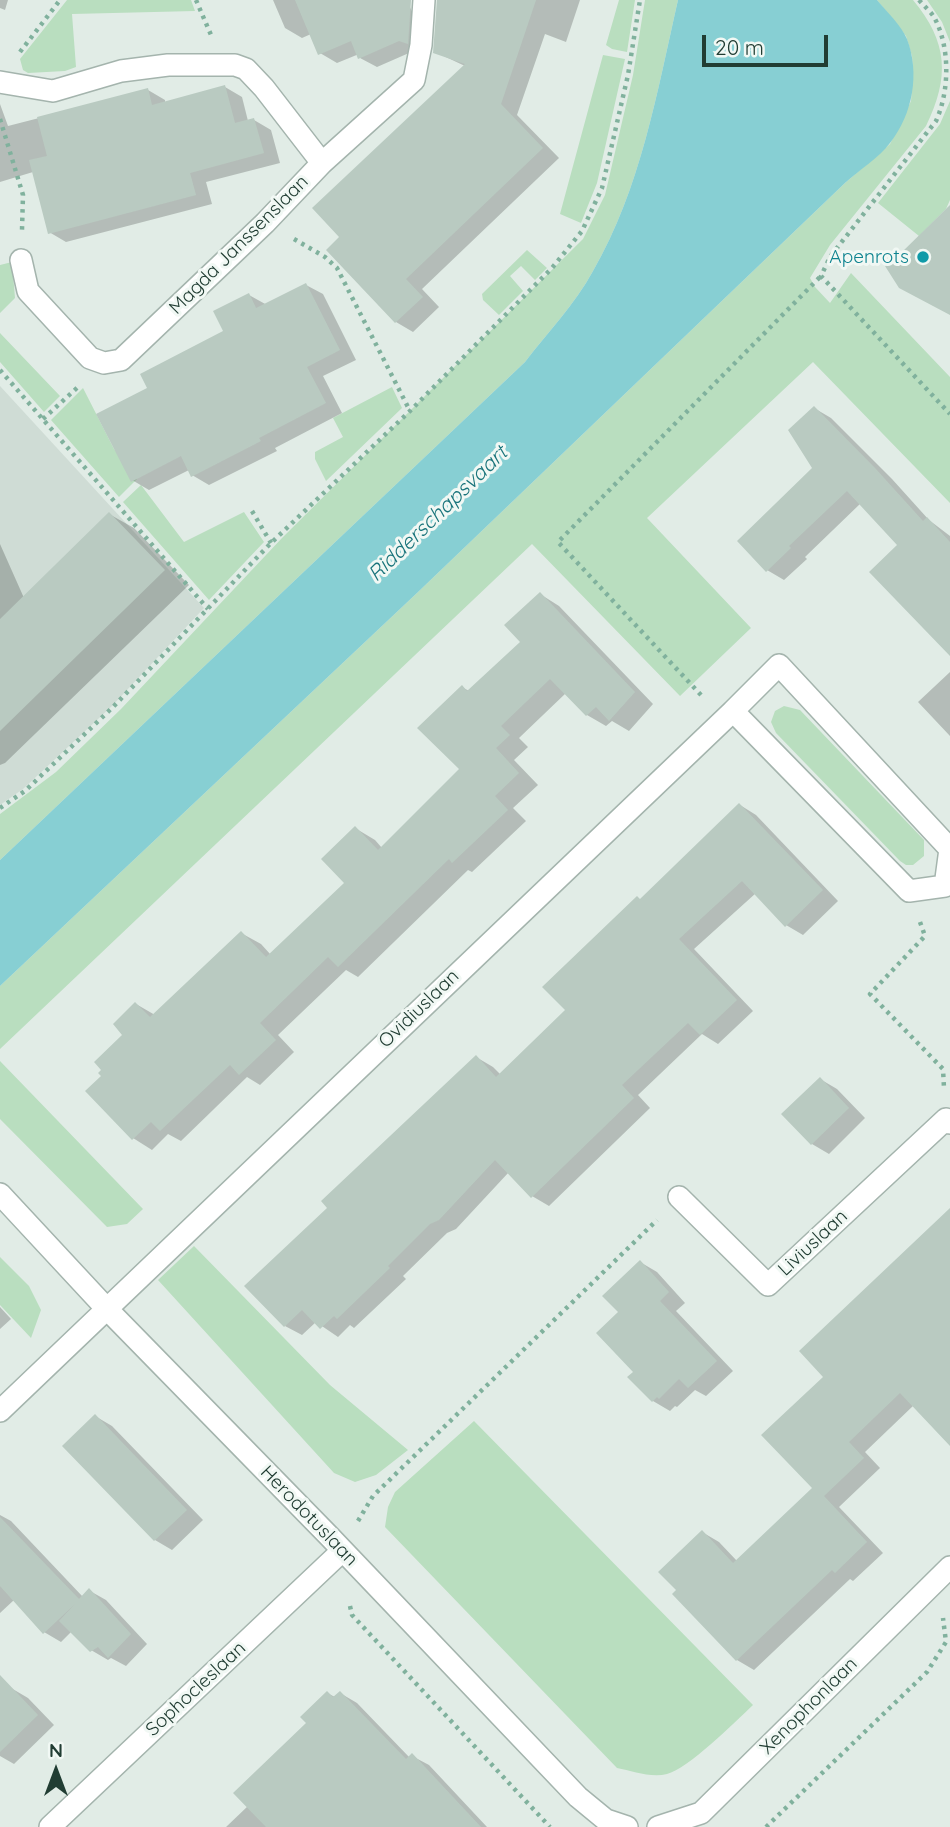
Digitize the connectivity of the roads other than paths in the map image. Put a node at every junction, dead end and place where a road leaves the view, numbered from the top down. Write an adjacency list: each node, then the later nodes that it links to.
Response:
1 (424, 0): 3 (street, Magda Janssenslaan)
2 (0, 82): 3 (street)
3 (322, 163): 4 (street, Magda Janssenslaan)
4 (21, 260)
5 (733, 711): 5 (street, Ovidiuslaan); 9 (street, Ovidiuslaan)
6 (950, 1123): 8 (street, Liviuslaan)
7 (0, 1194): 9 (street, Herodotuslaan)
8 (679, 1197)
9 (106, 1308): 10 (street, Ovidiuslaan); 11 (street, Herodotuslaan)
10 (0, 1410)
11 (342, 1551): 13 (street, Sophocleslaan); 14 (street, Herodotuslaan)
12 (946, 1578): 15 (street, Xenophonlaan)
13 (50, 1827)
14 (626, 1827)
15 (658, 1827)

